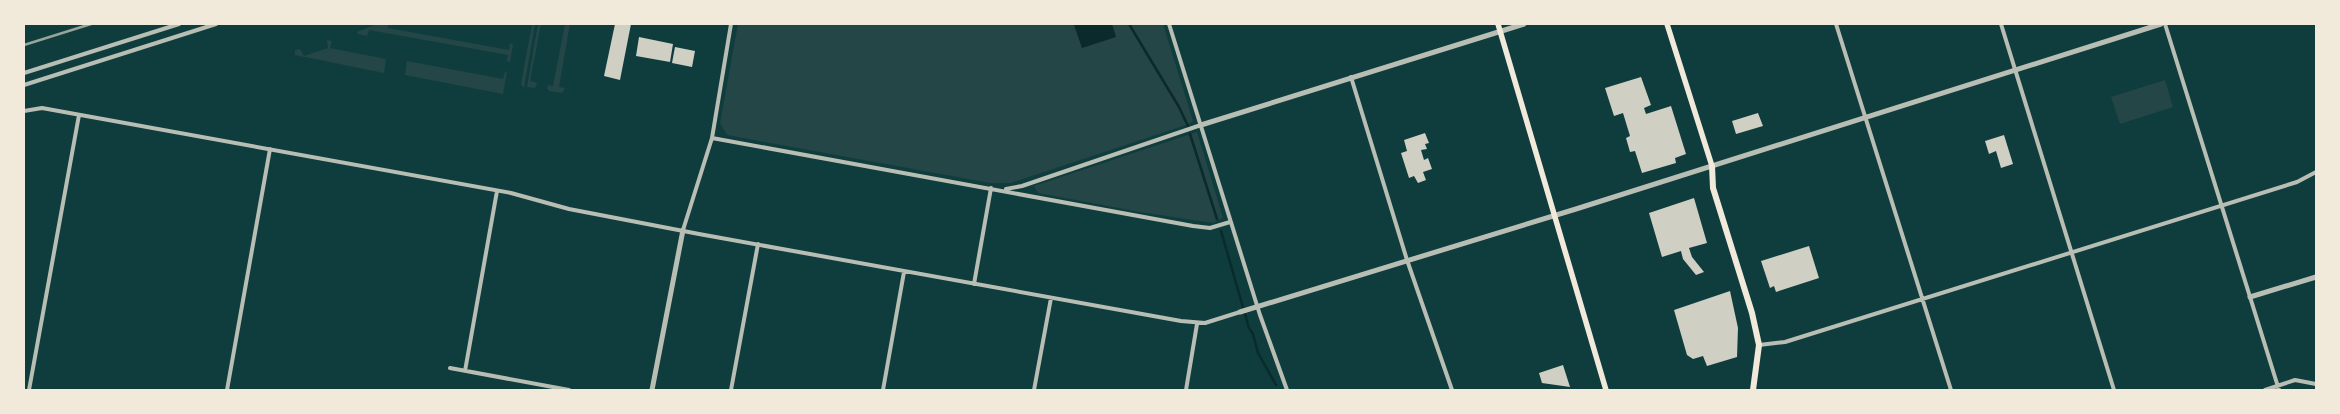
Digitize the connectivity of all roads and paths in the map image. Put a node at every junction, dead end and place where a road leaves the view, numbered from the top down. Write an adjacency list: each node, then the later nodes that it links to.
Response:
1 (179, 24): 14 (street)
2 (216, 24): 16 (street)
3 (731, 24): 21 (street)
4 (1169, 24): 20 (street)
5 (1498, 24): 12 (main road)
6 (1524, 24): 12 (street)
7 (1667, 24): 23 (main road)
8 (1836, 24): 19 (street)
9 (2001, 24): 13 (street)
10 (2161, 24): 13 (street)
11 (2165, 24): 28 (street)
12 (1500, 31): 15 (street); 29 (main road)
13 (2015, 71): 19 (street); 33 (street)
14 (24, 73)
15 (1351, 77): 20 (street); 34 (street)
16 (24, 85)
17 (24, 111): 18 (street)
18 (79, 114): 22 (street); 49 (street)
19 (1865, 118): 23 (street); 40 (street)
20 (1201, 125): 26 (street); 30 (street)
21 (712, 138): 25 (street); 31 (street)
22 (270, 149): 27 (street); 50 (street)
23 (1712, 166): 29 (street); 44 (main road)
24 (2316, 172): 28 (street)
25 (991, 188): 26 (street); 37 (street)
26 (1000, 190): 30 (street)
27 (497, 191): 31 (street); 46 (street)
28 (2222, 205): 33 (street); 38 (street)
29 (1555, 215): 34 (street); 59 (main road)
30 (1230, 222): 41 (street)
31 (683, 230): 32 (street); 52 (street)
32 (758, 244): 35 (street); 53 (street)
33 (2071, 251): 40 (street); 62 (street)
34 (1407, 260): 41 (street); 58 (street)
35 (904, 272): 37 (street); 54 (street)
36 (2316, 277): 38 (street)
37 (974, 284): 39 (street)
38 (2250, 297): 48 (street)
39 (1051, 298): 43 (street); 55 (street)
40 (1922, 299): 44 (street); 61 (street)
41 (1257, 306): 42 (street); 57 (street)
42 (1240, 312): 43 (street)
43 (1198, 324): 56 (street)
44 (1759, 345): 60 (main road)
45 (450, 368): 46 (street)
46 (465, 371): 51 (street)
47 (2316, 384): 48 (street)
48 (2278, 385): 63 (street); 64 (street)
49 (29, 390)
50 (227, 390)
51 (570, 390)
52 (652, 390)
53 (731, 390)
54 (883, 390)
55 (1034, 390)
56 (1186, 390)
57 (1286, 390)
58 (1452, 390)
59 (1606, 390)
60 (1753, 390)
61 (1951, 390)
62 (2114, 390)
63 (2265, 390)
64 (2279, 390)

